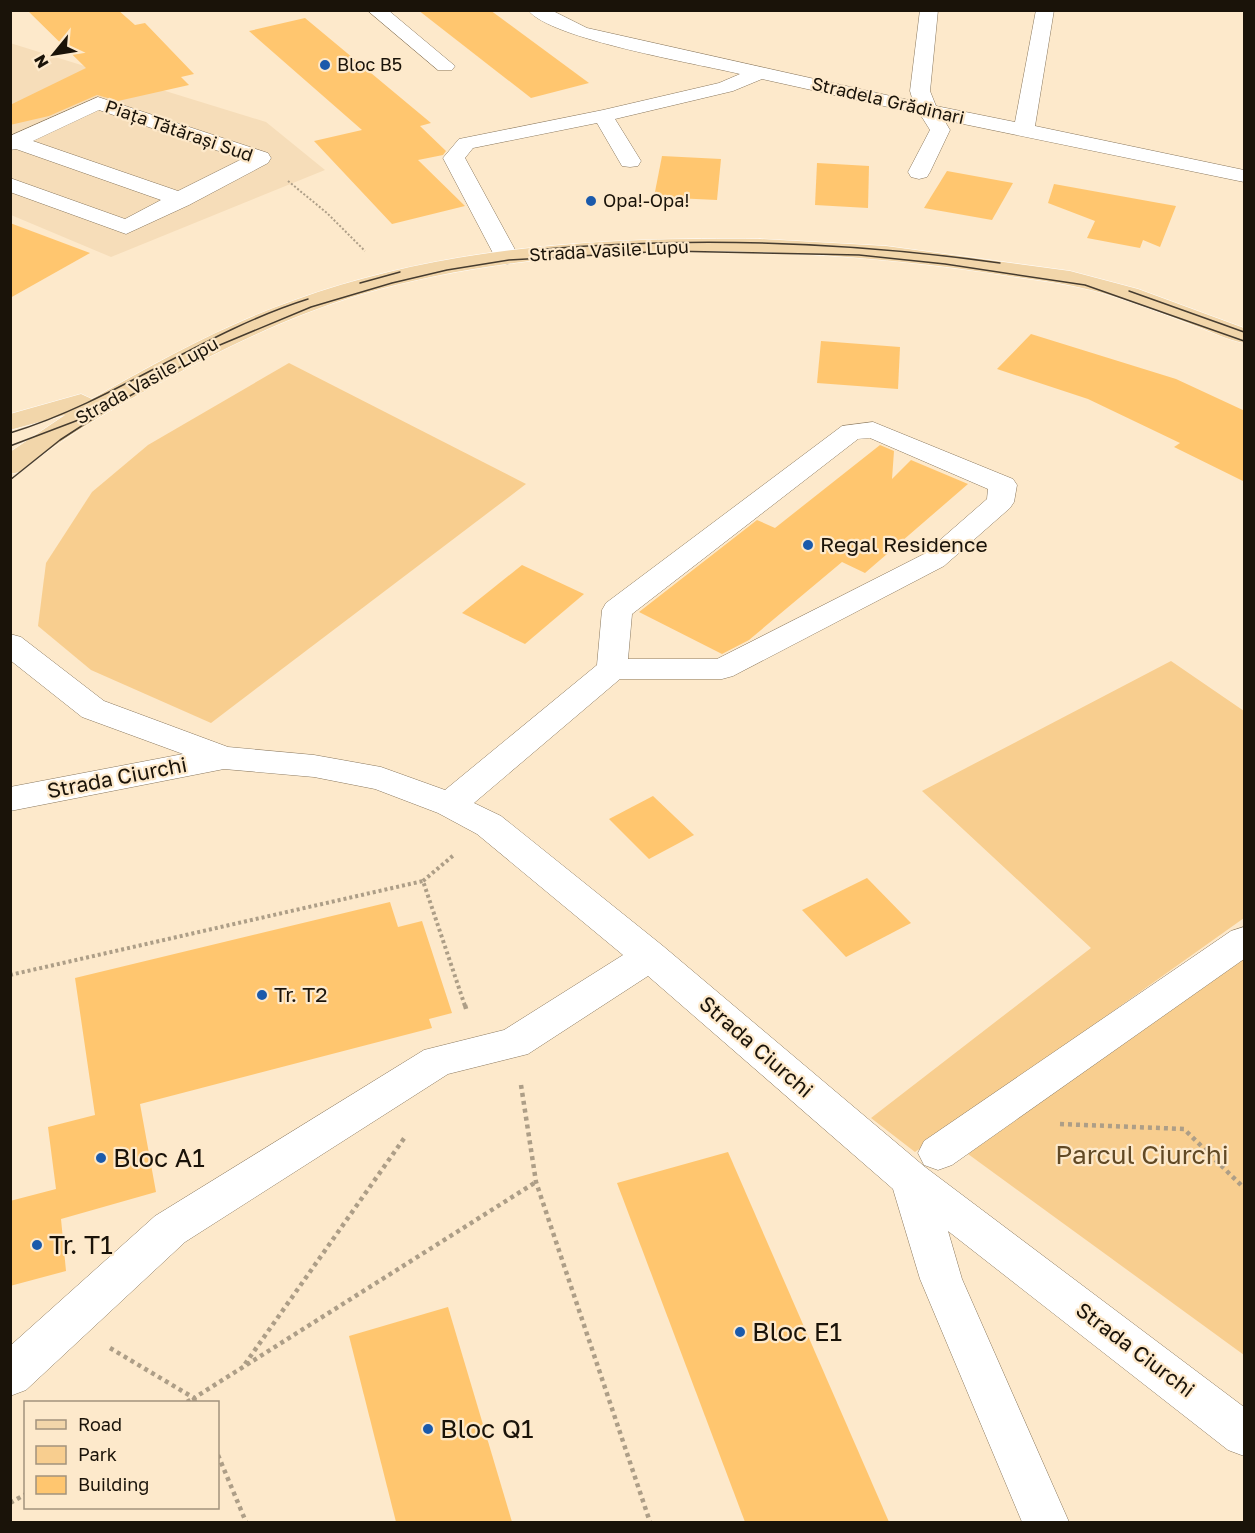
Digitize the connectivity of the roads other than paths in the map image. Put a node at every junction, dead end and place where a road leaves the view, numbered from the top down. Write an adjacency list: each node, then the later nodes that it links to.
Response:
1 (376, 10): 5 (street)
2 (537, 10): 6 (street, Stradela Grădinari)
3 (929, 10): 7 (street)
4 (1046, 10): 9 (street)
5 (445, 66)
6 (760, 72): 7 (street, Stradela Grădinari); 8 (street)
7 (927, 110): 9 (street, Stradela Grădinari); 12 (street)
8 (603, 116): 11 (street); 16 (street)
9 (1024, 131): 13 (street, Stradela Grădinari)
10 (13, 143): 15 (street); 15 (street, Piața Tătărași Sud)
11 (630, 161)
12 (919, 172)
13 (1245, 176)
14 (10, 184): 15 (street)
15 (180, 200)
16 (507, 257): 17 (main road, Strada Vasile Lupu); 18 (main road, Strada Vasile Lupu)
17 (1245, 336)
18 (137, 384): 19 (main road); 20 (main road, Strada Vasile Lupu)
19 (10, 422)
20 (10, 466)
21 (10, 644): 23 (street, Strada Ciurchi)
22 (612, 669): 22 (street); 25 (street)
23 (224, 758): 24 (street, Strada Ciurchi); 25 (street, Strada Ciurchi)
24 (10, 799)
25 (450, 805): 27 (street, Strada Ciurchi)
26 (1245, 941): 28 (street)
27 (650, 956): 28 (street, Strada Ciurchi); 29 (street)
28 (925, 1166): 30 (street, Strada Ciurchi); 31 (street)
29 (10, 1375)
30 (1245, 1434)
31 (1044, 1522)

